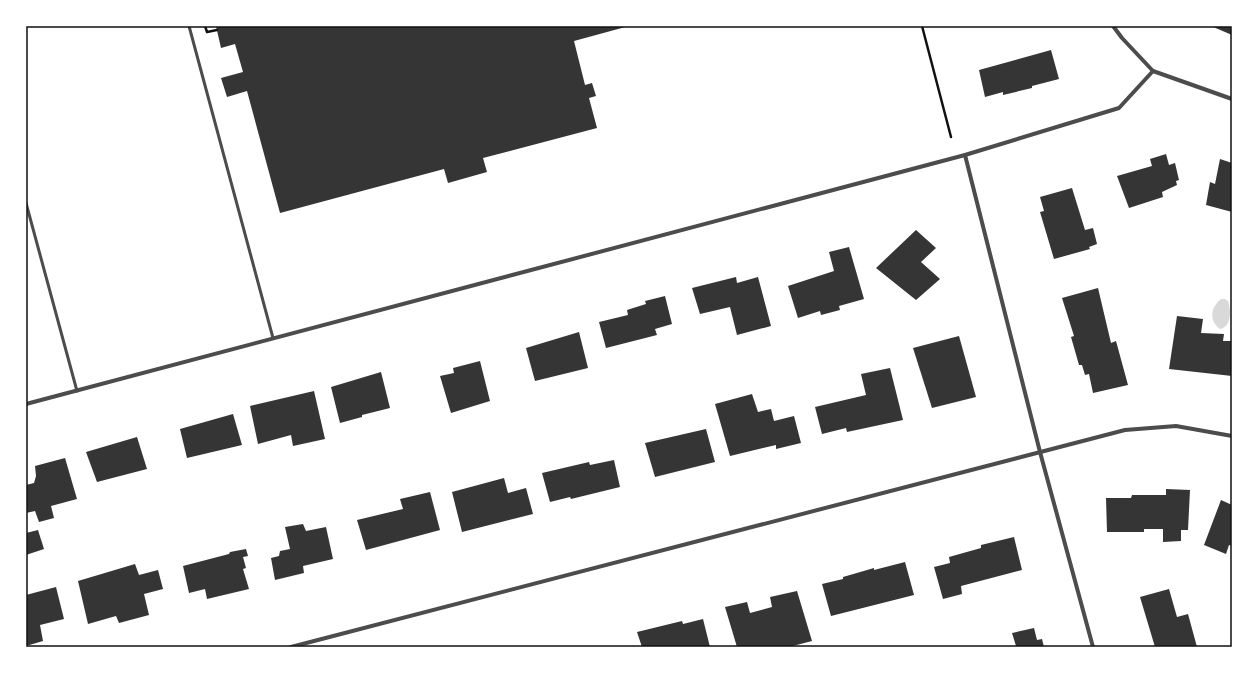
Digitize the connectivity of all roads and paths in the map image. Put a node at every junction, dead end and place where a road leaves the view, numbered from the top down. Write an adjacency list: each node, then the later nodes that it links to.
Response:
1 (189, 26): 11 (lane)
2 (205, 26): 5 (path)
3 (922, 26): 8 (path)
4 (1113, 26): 6 (street)
5 (217, 30)
6 (1153, 71): 7 (street); 9 (street)
7 (1232, 99)
8 (951, 137)
9 (965, 156): 11 (street); 15 (street)
10 (26, 203): 12 (lane)
11 (273, 338): 12 (street)
12 (77, 391): 13 (street)
13 (26, 404)
14 (1232, 436): 15 (street)
15 (1040, 452): 16 (street); 17 (street)
16 (291, 647)
17 (1093, 647)

